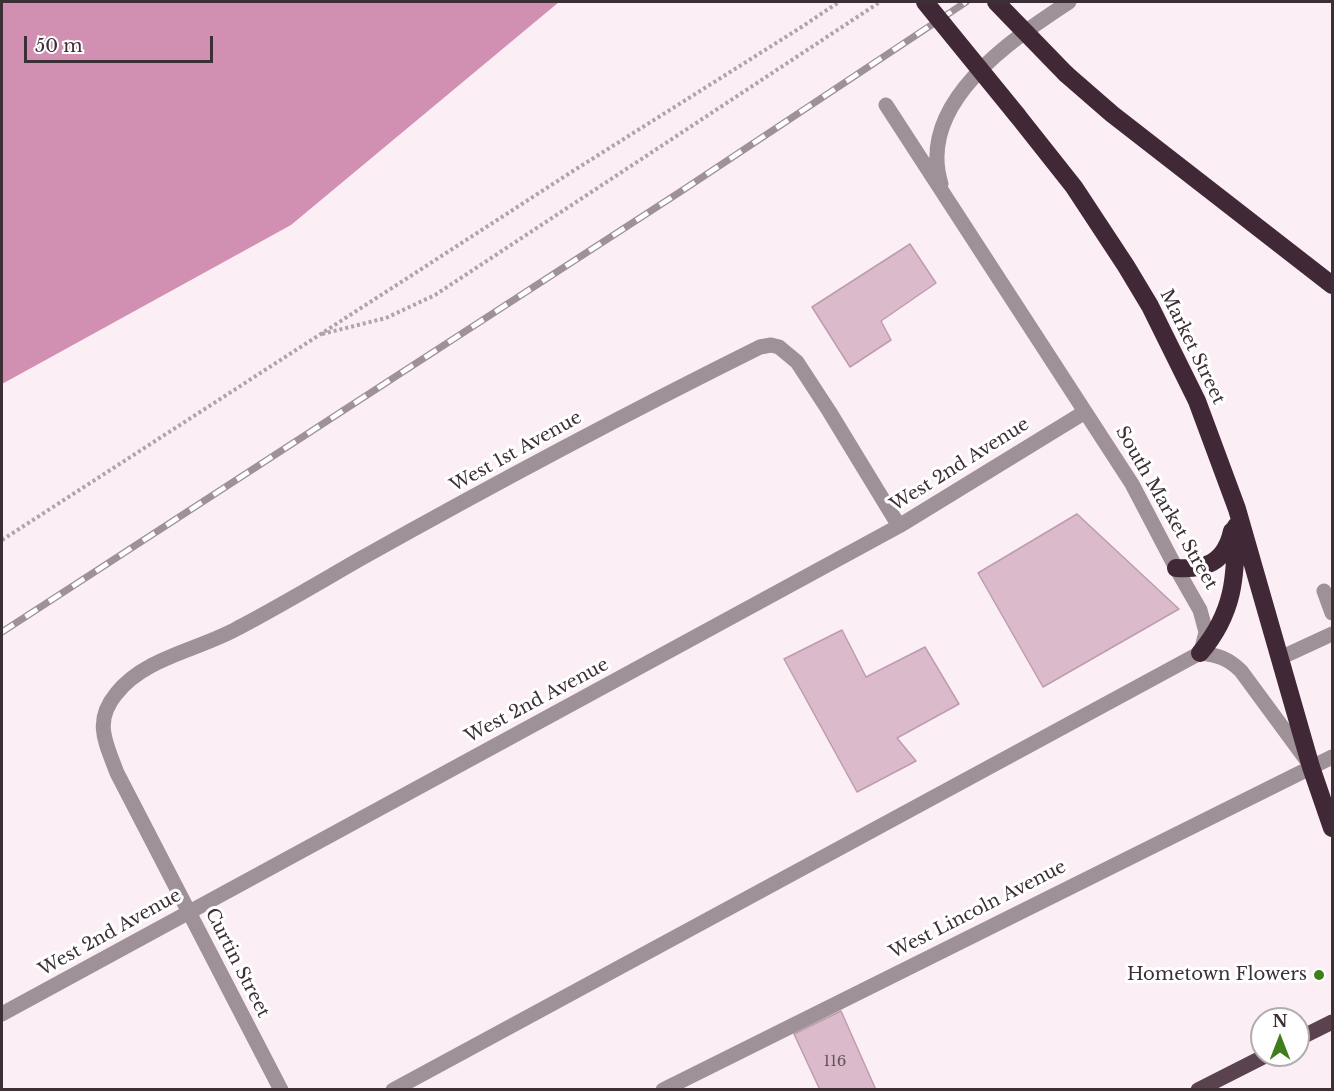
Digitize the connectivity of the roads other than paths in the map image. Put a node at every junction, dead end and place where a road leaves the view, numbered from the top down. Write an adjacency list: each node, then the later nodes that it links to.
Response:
1 (925, 2): 8 (highway, Market Street, bridge)
2 (996, 2): 6 (highway, bridge)
3 (1068, 2): 5 (street, South Market Street)
4 (886, 105): 5 (street, South Market Street)
5 (945, 196): 7 (street, South Market Street)
6 (1332, 285)
7 (1084, 412): 9 (street, West 2nd Avenue); 10 (street, South Market Street)
8 (1237, 509): 10 (highway); 14 (highway); 15 (highway, Market Street)
9 (899, 526): 16 (street, West 1st Avenue); 20 (street, West 2nd Avenue)
10 (1176, 568): 14 (street, South Market Street)
11 (1324, 591): 12 (street)
12 (1332, 613)
13 (1332, 634): 15 (street)
14 (1200, 653): 18 (street); 26 (street)
15 (1280, 658): 18 (highway, Market Street)
16 (102, 723): 20 (street, Curtin Street)
17 (1332, 757): 18 (street, West Lincoln Avenue)
18 (1311, 767): 19 (highway); 27 (street, West Lincoln Avenue)
19 (1332, 828)
20 (189, 912): 21 (street, West 2nd Avenue); 25 (street, Curtin Street)
21 (2, 1014)
22 (1332, 1022): 23 (main road)
23 (1310, 1033)
24 (1250, 1063): 28 (main road)
25 (281, 1089)
26 (393, 1089)
27 (663, 1089)
28 (1198, 1089)

